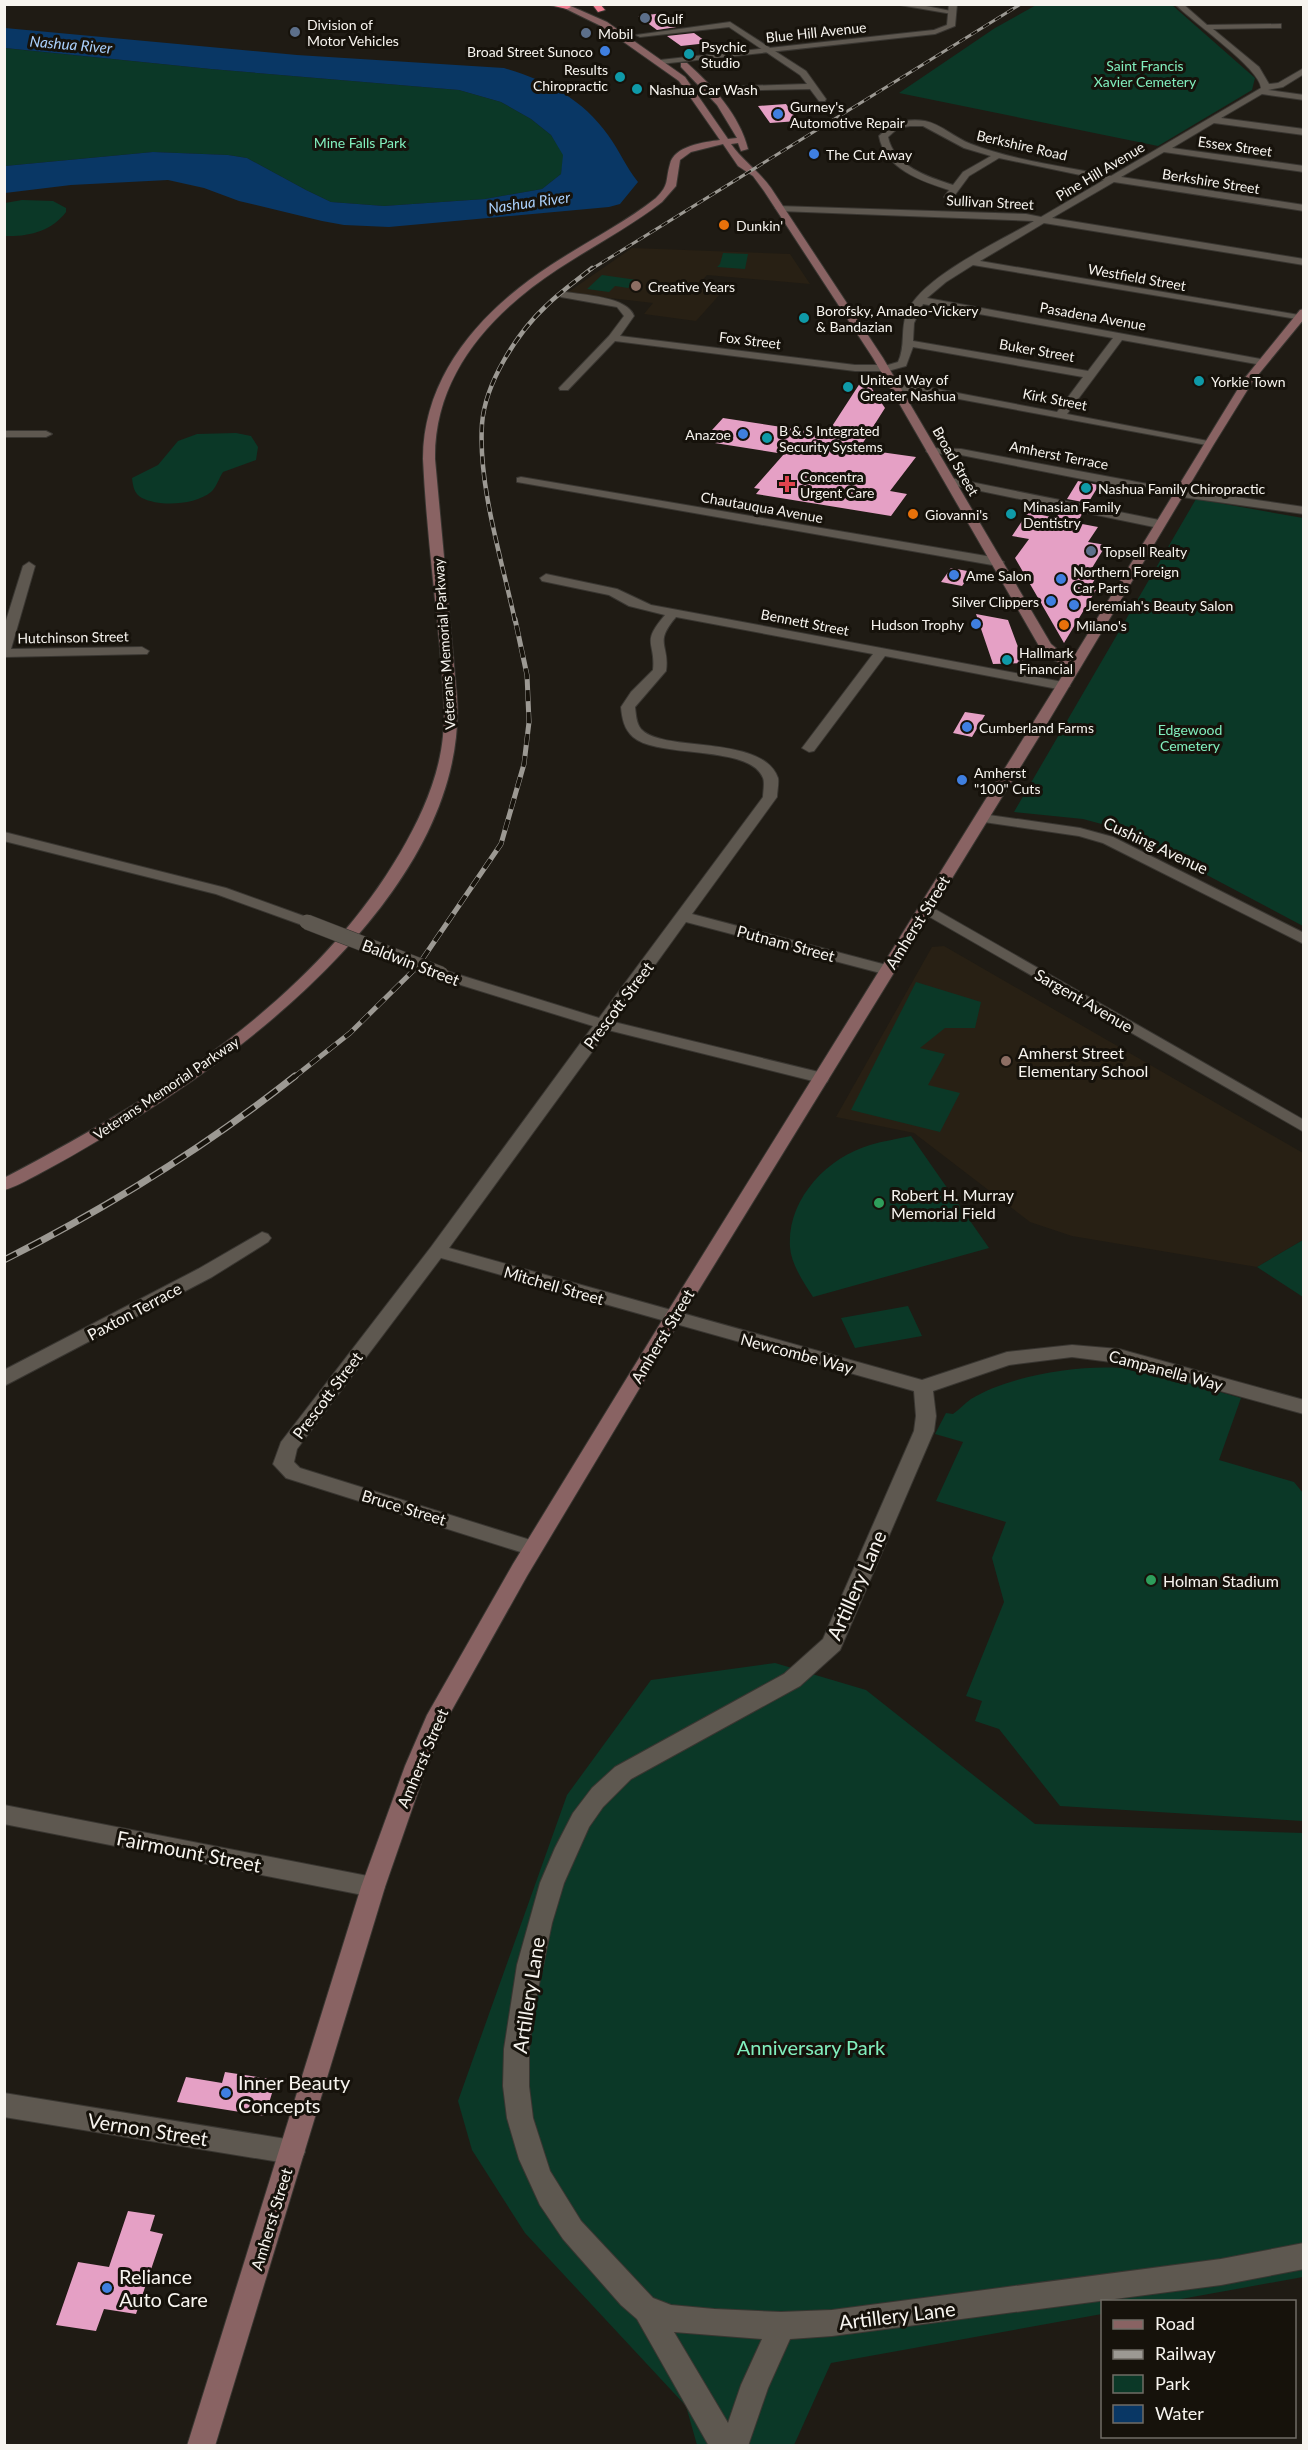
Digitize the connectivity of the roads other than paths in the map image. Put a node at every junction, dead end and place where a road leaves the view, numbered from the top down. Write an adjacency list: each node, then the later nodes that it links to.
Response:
1 (548, 4): 5 (highway)
2 (590, 4): 6 (main road)
3 (897, 4): 7 (street)
4 (1178, 4): 10 (street)
5 (563, 6): 17 (main road, Broad Street)
6 (598, 7): 8 (main road)
7 (952, 8): 14 (street, Blue Hill Avenue)
8 (612, 16)
9 (1278, 26): 10 (street)
10 (1203, 27): 21 (street)
11 (631, 28): 12 (main road)
12 (640, 35): 13 (main road); 14 (street)
13 (650, 41)
14 (770, 51): 16 (street, Blue Hill Avenue); 19 (street)
15 (668, 54): 16 (main road, Broad Street)
16 (677, 61): 17 (street, Blue Hill Avenue); 20 (main road, Broad Street)
17 (660, 62): 27 (main road, Broad Street)
18 (1304, 70): 21 (street, Pine Hill Avenue)
19 (813, 86): 20 (street); 23 (street)
20 (709, 89): 26 (main road, Broad Street)
21 (1264, 89): 22 (street); 24 (street, Pine Hill Avenue)
22 (1304, 98)
23 (822, 99)
24 (1214, 120): 25 (street); 28 (street, Pine Hill Avenue)
25 (1304, 132)
26 (743, 142): 27 (main road, Veterans Memorial Parkway); 33 (main road, Broad Street)
27 (722, 149): 30 (main road, Veterans Memorial Parkway); 30 (main road); 33 (main road, Broad Street); 41 (main road, Veterans Memorial Parkway)
28 (1163, 149): 32 (street, Essex Street); 34 (street, Pine Hill Avenue)
29 (998, 155): 34 (street, Berkshire Road); 35 (street); 35 (street, Berkshire Road)
30 (695, 156): 31 (main road, Veterans Memorial Parkway)
31 (687, 163)
32 (1304, 170)
33 (756, 174): 37 (main road, Broad Street)
34 (1114, 179): 38 (street, Berkshire Street); 40 (street, Pine Hill Avenue)
35 (955, 189): 39 (street)
36 (679, 193): 41 (main road, Veterans Memorial Parkway)
37 (780, 208): 39 (street, Sullivan Street); 51 (main road, Broad Street)
38 (1304, 208)
39 (938, 213): 40 (street, Sullivan Street)
40 (1045, 219): 42 (street, Pine Hill Avenue); 43 (street, Sullivan Street)
41 (613, 231): 84 (main road, Veterans Memorial Parkway)
42 (971, 262): 45 (street, Pine Hill Avenue); 46 (street, Westfield Street)
43 (1304, 262)
44 (565, 295): 48 (street)
45 (919, 300): 47 (street, Pasadena Avenue); 49 (street)
46 (1301, 315): 50 (main road, Amherst Street)
47 (1120, 336): 50 (street, Pasadena Avenue); 52 (street)
48 (613, 338): 51 (street, Fox Street); 53 (street)
49 (907, 343): 51 (street); 52 (street, Buker Street)
50 (1262, 362): 58 (main road, Amherst Street)
51 (884, 368): 54 (main road, Broad Street)
52 (1091, 375): 55 (street)
53 (564, 388)
54 (896, 388): 55 (street, Kirk Street); 59 (main road, Broad Street)
55 (1060, 416): 58 (street, Kirk Street)
56 (4, 434): 57 (street)
57 (46, 434)
58 (1208, 444): 62 (main road, Amherst Street)
59 (932, 451): 61 (main road, Broad Street); 62 (street, Amherst Terrace)
60 (521, 480): 65 (street, Chautauqua Avenue)
61 (951, 482): 64 (street); 65 (main road, Broad Street)
62 (1179, 492): 63 (street, Amherst Terrace); 64 (main road, Amherst Street)
63 (1304, 511)
64 (1159, 524): 72 (main road, Amherst Street)
65 (998, 562): 72 (main road, Broad Street)
66 (29, 566): 70 (street)
67 (546, 578): 68 (street, Bennett Street)
68 (673, 613): 71 (street, Bennett Street); 78 (street, Prescott Street)
69 (142, 651): 70 (street, Hutchinson Street)
70 (4, 652)
71 (881, 652): 73 (street, Bennett Street); 74 (street)
72 (1076, 663): 73 (main road, Amherst Street)
73 (1063, 686): 75 (main road, Amherst Street)
74 (809, 748)
75 (982, 818): 77 (main road, Amherst Street); 79 (street, Cushing Avenue)
76 (4, 836): 81 (street, Baldwin Street, bridge)
77 (926, 909): 80 (main road, Amherst Street); 83 (street, Sargent Avenue)
78 (684, 917): 80 (street, Putnam Street); 81 (street, Prescott Street)
79 (1304, 939)
80 (888, 970): 82 (main road, Amherst Street)
81 (603, 1024): 82 (street, Baldwin Street); 86 (street, Prescott Street)
82 (821, 1078): 87 (main road, Amherst Street)
83 (1304, 1127)
84 (4, 1185)
85 (262, 1239): 88 (street, Paxton Terrace)
86 (437, 1251): 87 (street, Mitchell Street); 91 (street, Prescott Street)
87 (672, 1318): 89 (street, Newcombe Way); 92 (main road, Amherst Street)
88 (4, 1379)
89 (922, 1387): 90 (street, Campanella Way); 98 (street, Artillery Lane)
90 (1304, 1407)
91 (283, 1459): 92 (street, Bruce Street)
92 (533, 1548): 94 (main road, Amherst Street)
93 (4, 1814): 94 (street, Fairmount Street)
94 (373, 1887): 96 (main road, Amherst Street)
95 (4, 2105): 96 (street, Vernon Street)
96 (292, 2152): 100 (main road, Amherst Street)
97 (1304, 2256): 99 (street, Artillery Lane)
98 (647, 2311): 99 (street, Artillery Lane); 101 (street)
99 (780, 2327): 102 (street)
100 (201, 2445)
101 (725, 2445)
102 (734, 2445)

